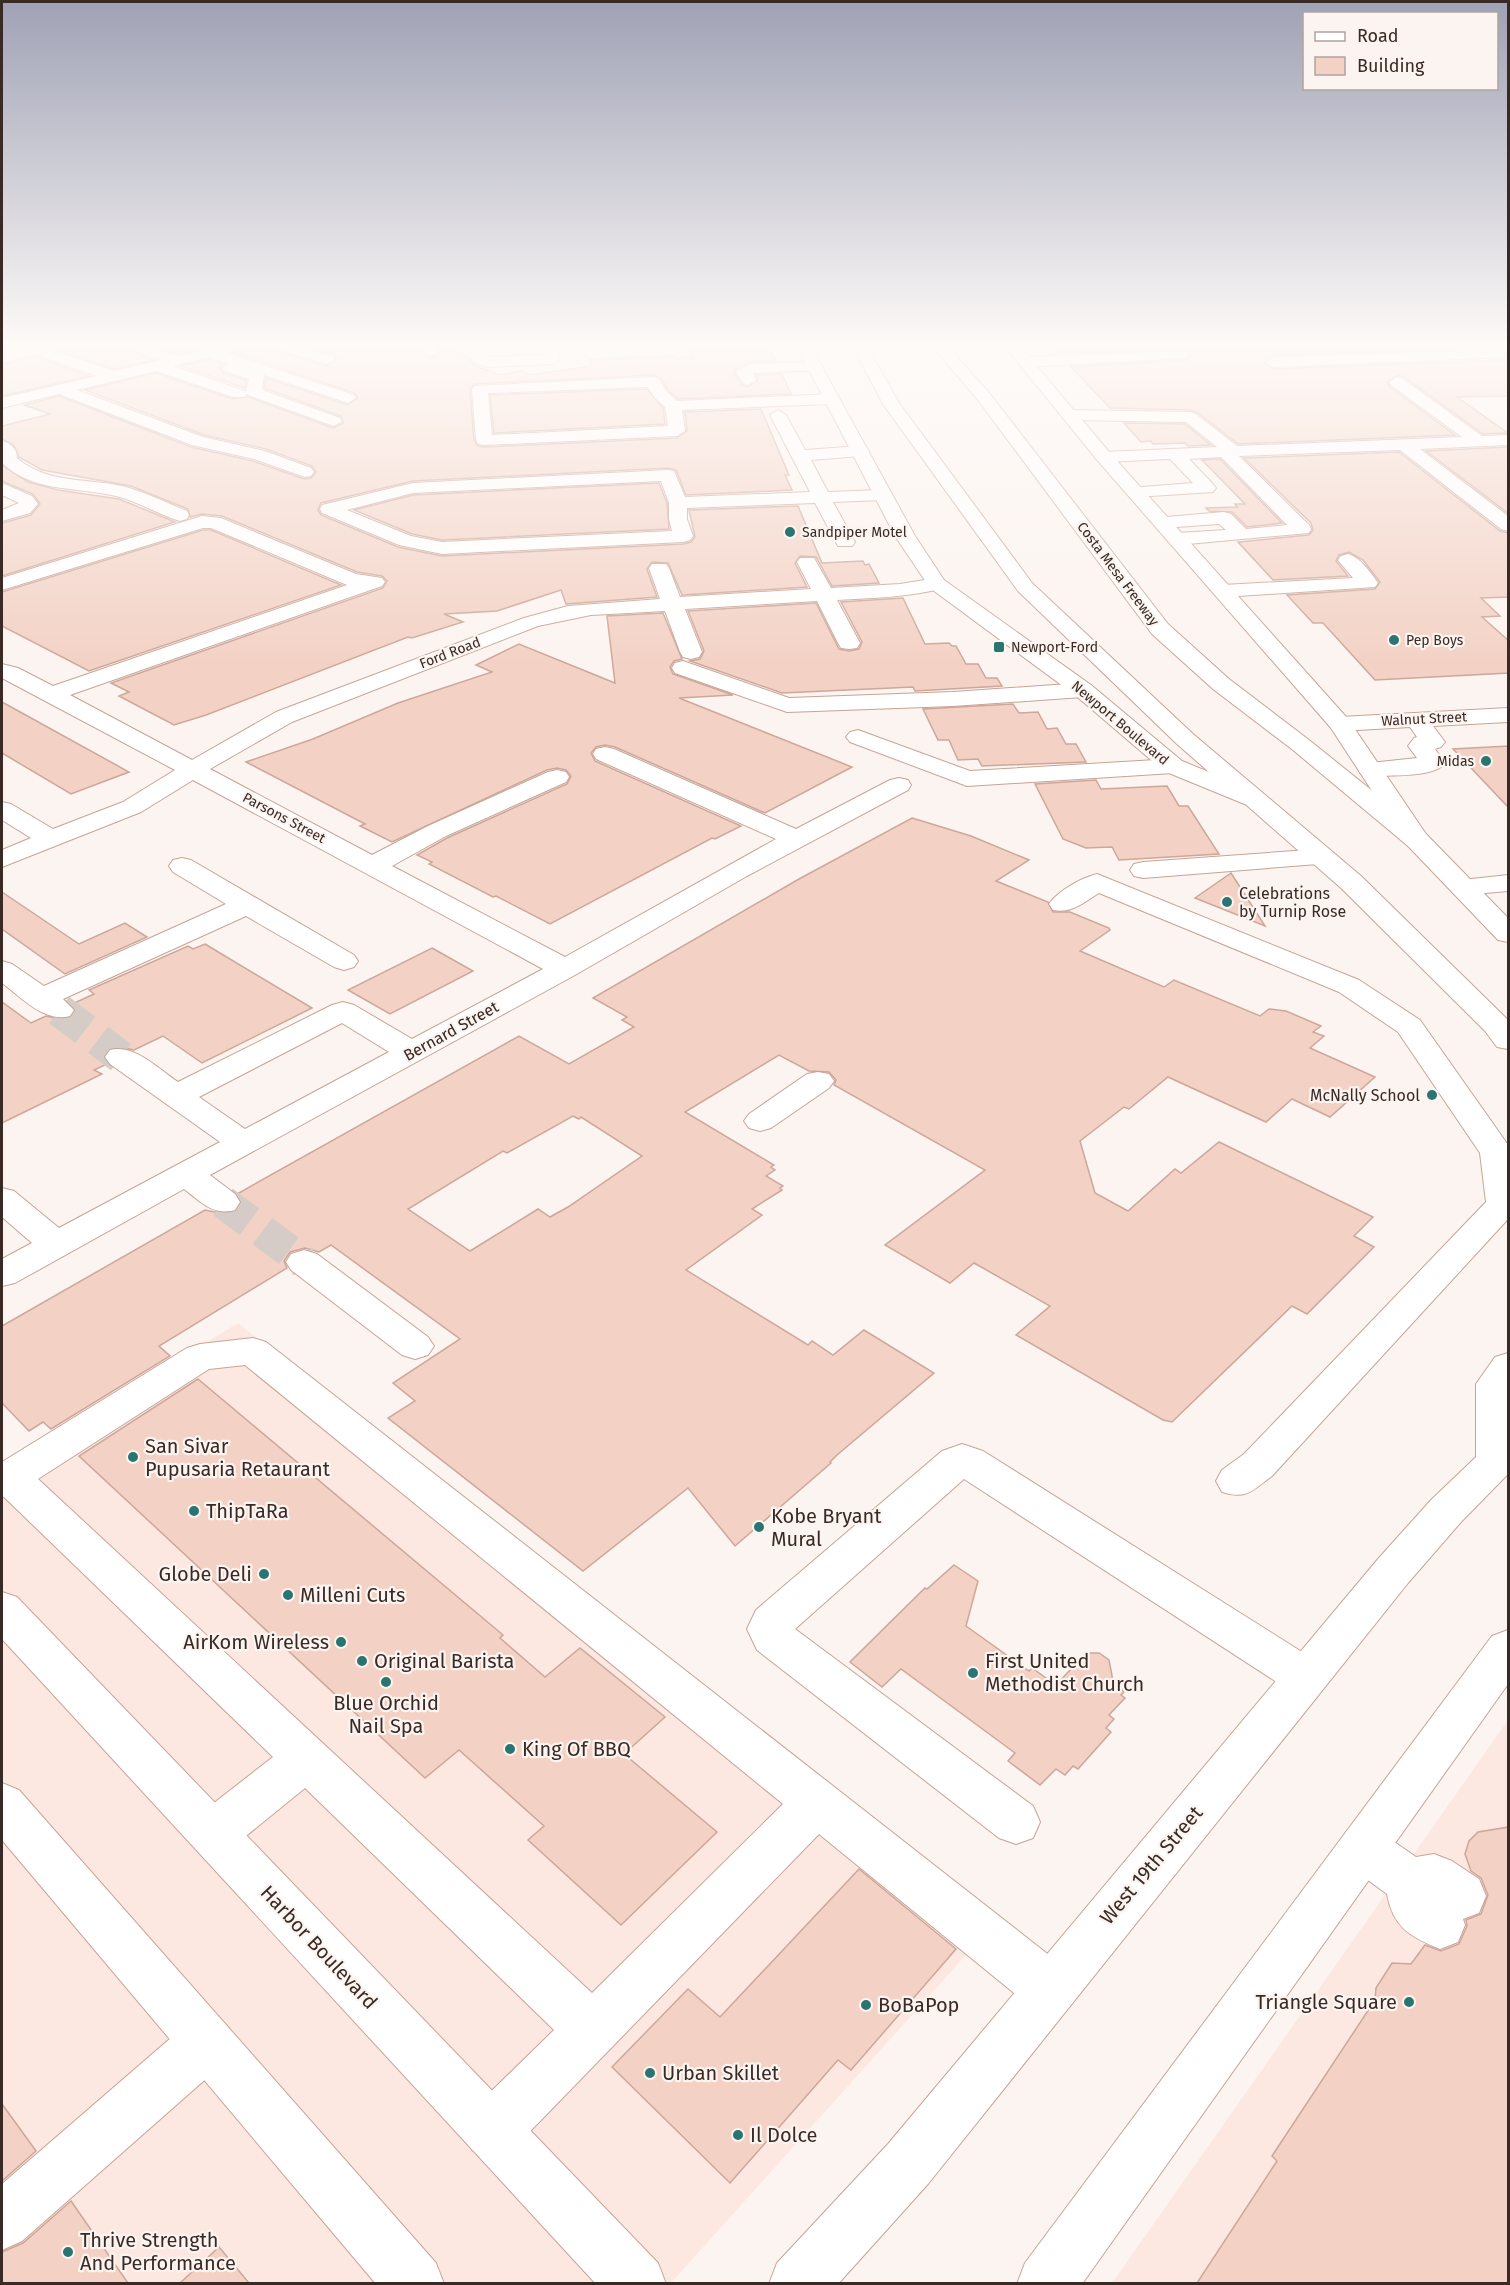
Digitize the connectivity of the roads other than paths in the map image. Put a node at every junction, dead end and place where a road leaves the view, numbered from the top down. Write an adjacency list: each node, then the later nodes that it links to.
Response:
1 (6, 450): 21 (main road)
2 (236, 450): 15 (main road)
3 (797, 450): 13 (main road)
4 (924, 450): 50 (main road)
5 (1024, 450): 54 (main road, Costa Mesa Freeway)
6 (1098, 450): 14 (main road)
7 (1225, 450): 11 (main road)
8 (1280, 450): 11 (main road)
9 (1410, 450): 24 (main road)
10 (860, 451): 13 (main road); 18 (main road, Newport Boulevard)
11 (1228, 452): 12 (main road); 25 (main road)
12 (1175, 454): 14 (main road); 17 (main road)
13 (800, 456): 19 (main road)
14 (1104, 457): 17 (main road)
15 (305, 472)
16 (2, 488): 22 (main road)
17 (1135, 492): 23 (main road)
18 (883, 495): 19 (main road); 32 (main road, Newport Boulevard)
19 (821, 497): 20 (main road); 27 (main road)
20 (678, 503): 20 (main road)
21 (180, 515)
22 (2, 516)
23 (1162, 522): 25 (main road); 26 (main road)
24 (1509, 525)
25 (1242, 535): 26 (main road)
26 (1177, 539): 33 (main road)
27 (845, 542)
28 (1348, 560): 33 (main road)
29 (807, 562): 34 (main road)
30 (659, 568): 35 (main road)
31 (2, 584): 39 (main road)
32 (937, 584): 34 (main road, Ford Road); 38 (main road, Newport Boulevard)
33 (1223, 591): 42 (main road)
34 (824, 595): 35 (main road, Ford Road); 36 (main road)
35 (672, 604): 38 (main road); 47 (main road, Ford Road)
36 (849, 643)
37 (2, 671): 39 (main road, Parsons Street)
38 (1083, 690): 45 (main road, Newport Boulevard)
39 (51, 694): 47 (main road, Parsons Street)
40 (1509, 715): 41 (main road, Walnut Street)
41 (1416, 720): 42 (main road, Walnut Street); 46 (main road)
42 (1340, 724): 46 (main road)
43 (858, 737): 45 (main road)
44 (605, 754): 53 (main road)
45 (1173, 766): 50 (main road, Newport Boulevard)
46 (1370, 769): 54 (main road)
47 (195, 770): 52 (main road, Ford Road); 57 (main road, Parsons Street)
48 (557, 777): 57 (main road)
49 (899, 786): 53 (main road, Bernard Street)
50 (1251, 798): 55 (main road, Newport Boulevard)
51 (2, 809): 52 (main road)
52 (51, 839): 56 (main road, Ford Road)
53 (797, 839): 66 (main road, Bernard Street)
54 (1417, 840): 61 (main road)
55 (1322, 857): 59 (main road); 68 (main road, Newport Boulevard)
56 (2, 859)
57 (373, 865): 66 (main road, Parsons Street)
58 (182, 866): 63 (main road)
59 (1143, 870)
60 (1509, 883): 61 (main road)
61 (1463, 887): 64 (main road)
62 (1063, 904): 85 (main road)
63 (247, 905): 65 (main road); 67 (main road)
64 (1509, 934)
65 (344, 961)
66 (565, 969): 69 (main road, Bernard Street)
67 (2, 970)
68 (1509, 1040)
69 (411, 1052): 72 (main road); 74 (main road, Bernard Street)
70 (121, 1057): 72 (main road)
71 (818, 1081): 73 (main road)
72 (176, 1096): 74 (main road)
73 (760, 1121)
74 (243, 1143): 75 (main road, Bernard Street)
75 (186, 1174): 77 (main road); 78 (main road, Bernard Street)
76 (2, 1199): 78 (main road)
77 (223, 1202)
78 (56, 1245): 80 (main road, Bernard Street)
79 (303, 1262): 81 (main road)
80 (2, 1274)
81 (415, 1346)
82 (1509, 1367): 83 (main road)
83 (1502, 1456): 88 (main road, West 19th Street)
84 (5, 1480): 89 (main road); 90 (main road)
85 (1236, 1481)
86 (2, 1610): 93 (main road, Harbor Boulevard)
87 (1509, 1649): 94 (main road)
88 (1305, 1677): 92 (main road); 96 (main road, West 19th Street)
89 (308, 1758): 93 (main road); 97 (main road)
90 (818, 1803): 96 (main road); 97 (main road)
91 (2, 1805): 98 (main road)
92 (1016, 1822)
93 (213, 1833): 99 (main road, Harbor Boulevard)
94 (1363, 1848): 95 (main road); 104 (main road)
95 (1450, 1910)
96 (1049, 1988): 103 (main road, West 19th Street)
97 (592, 2029): 99 (main road)
98 (206, 2043): 100 (main road); 101 (main road)
99 (492, 2130): 102 (main road, Harbor Boulevard)
100 (2, 2221)
101 (416, 2283)
102 (637, 2283)
103 (798, 2283)
104 (1046, 2283)

